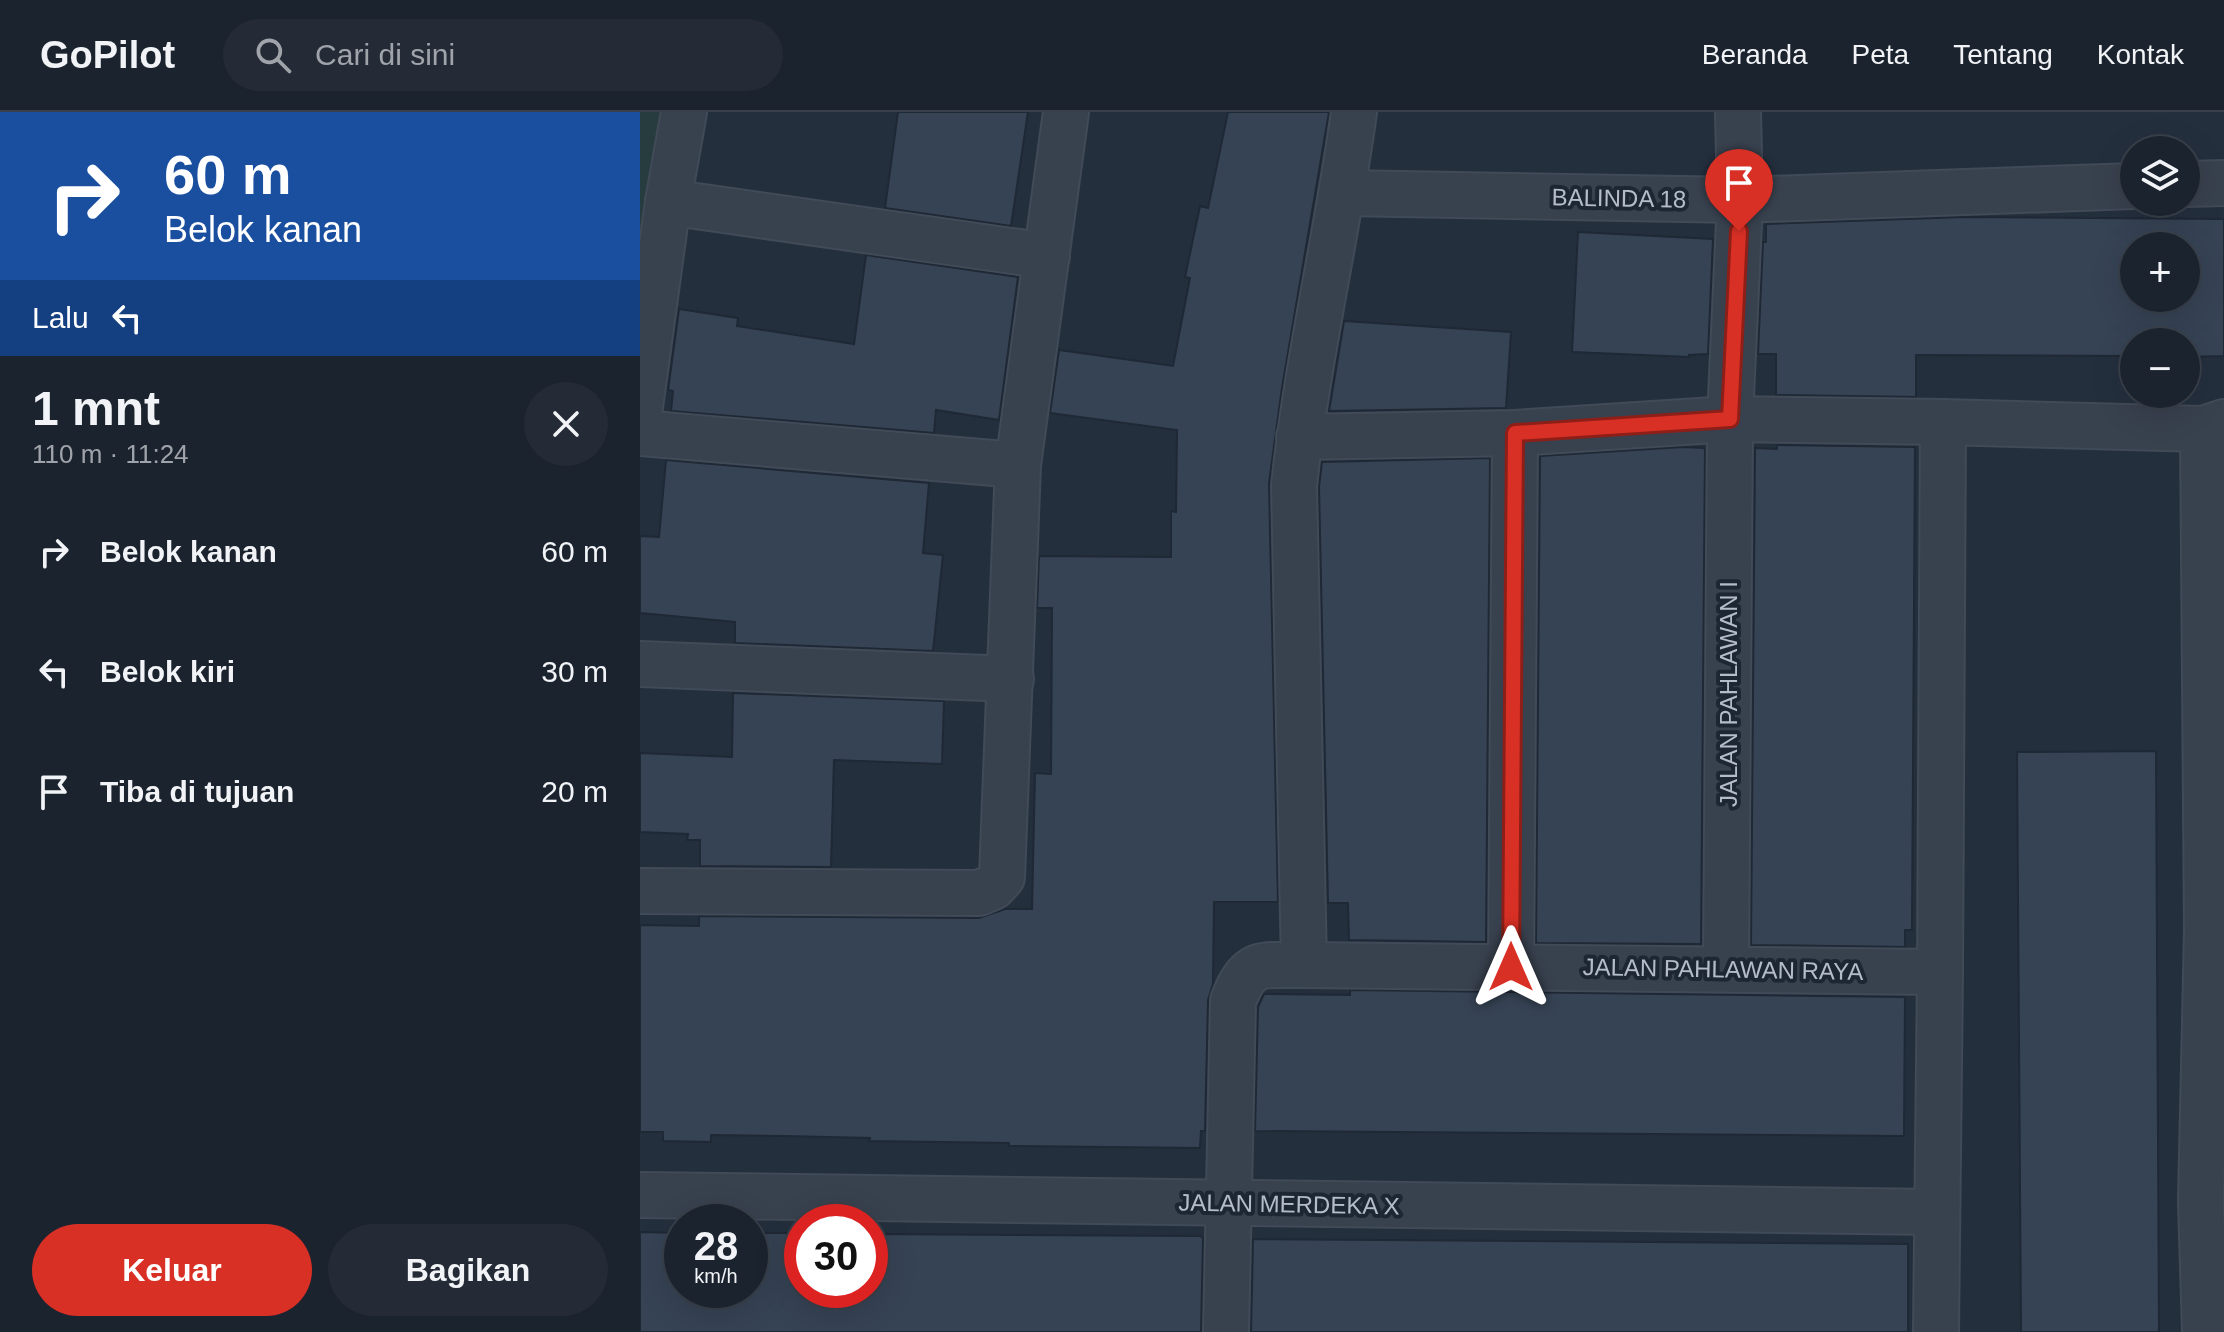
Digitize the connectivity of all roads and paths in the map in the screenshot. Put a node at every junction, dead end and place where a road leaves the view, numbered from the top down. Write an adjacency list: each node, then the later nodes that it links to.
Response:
1 (684, 112): 10 (street)
2 (1066, 112): 11 (street)
3 (1354, 112): 8 (street)
4 (1738, 112): 9 (street, JALAN PAHLAWAN I)
5 (2224, 183): 6 (street)
6 (2200, 184)
7 (2120, 186): 9 (street, BALINDA 18)
8 (1343, 193): 9 (street, BALINDA 18); 18 (street)
9 (1740, 200): 13 (street, JALAN PAHLAWAN I)
10 (668, 202): 11 (street); 12 (street)
11 (1047, 256): 19 (street)
12 (640, 407)
13 (1730, 419): 14 (street); 17 (street); 26 (street, JALAN PAHLAWAN I)
14 (1943, 422): 15 (street); 27 (street)
15 (2214, 426): 23 (street)
16 (640, 433): 19 (street)
17 (1515, 433): 18 (street); 25 (street)
18 (1299, 437): 24 (street)
19 (1018, 465): 21 (street)
20 (640, 664): 21 (street)
21 (1011, 679): 22 (street)
22 (640, 891)
23 (2216, 931): 29 (street)
24 (1304, 965): 25 (street, JALAN PAHLAWAN RAYA); 30 (street, JALAN PAHLAWAN RAYA)
25 (1511, 967): 26 (street, JALAN PAHLAWAN RAYA)
26 (1726, 969): 27 (street, JALAN PAHLAWAN RAYA)
27 (1940, 972): 31 (street)
28 (640, 1195): 30 (street, JALAN MERDEKA X)
29 (2212, 1202): 34 (street)
30 (1228, 1203): 31 (street, JALAN MERDEKA X); 32 (street, JALAN PAHLAWAN RAYA)
31 (1937, 1212): 33 (street)
32 (1226, 1332)
33 (1936, 1332)
34 (2205, 1332)

